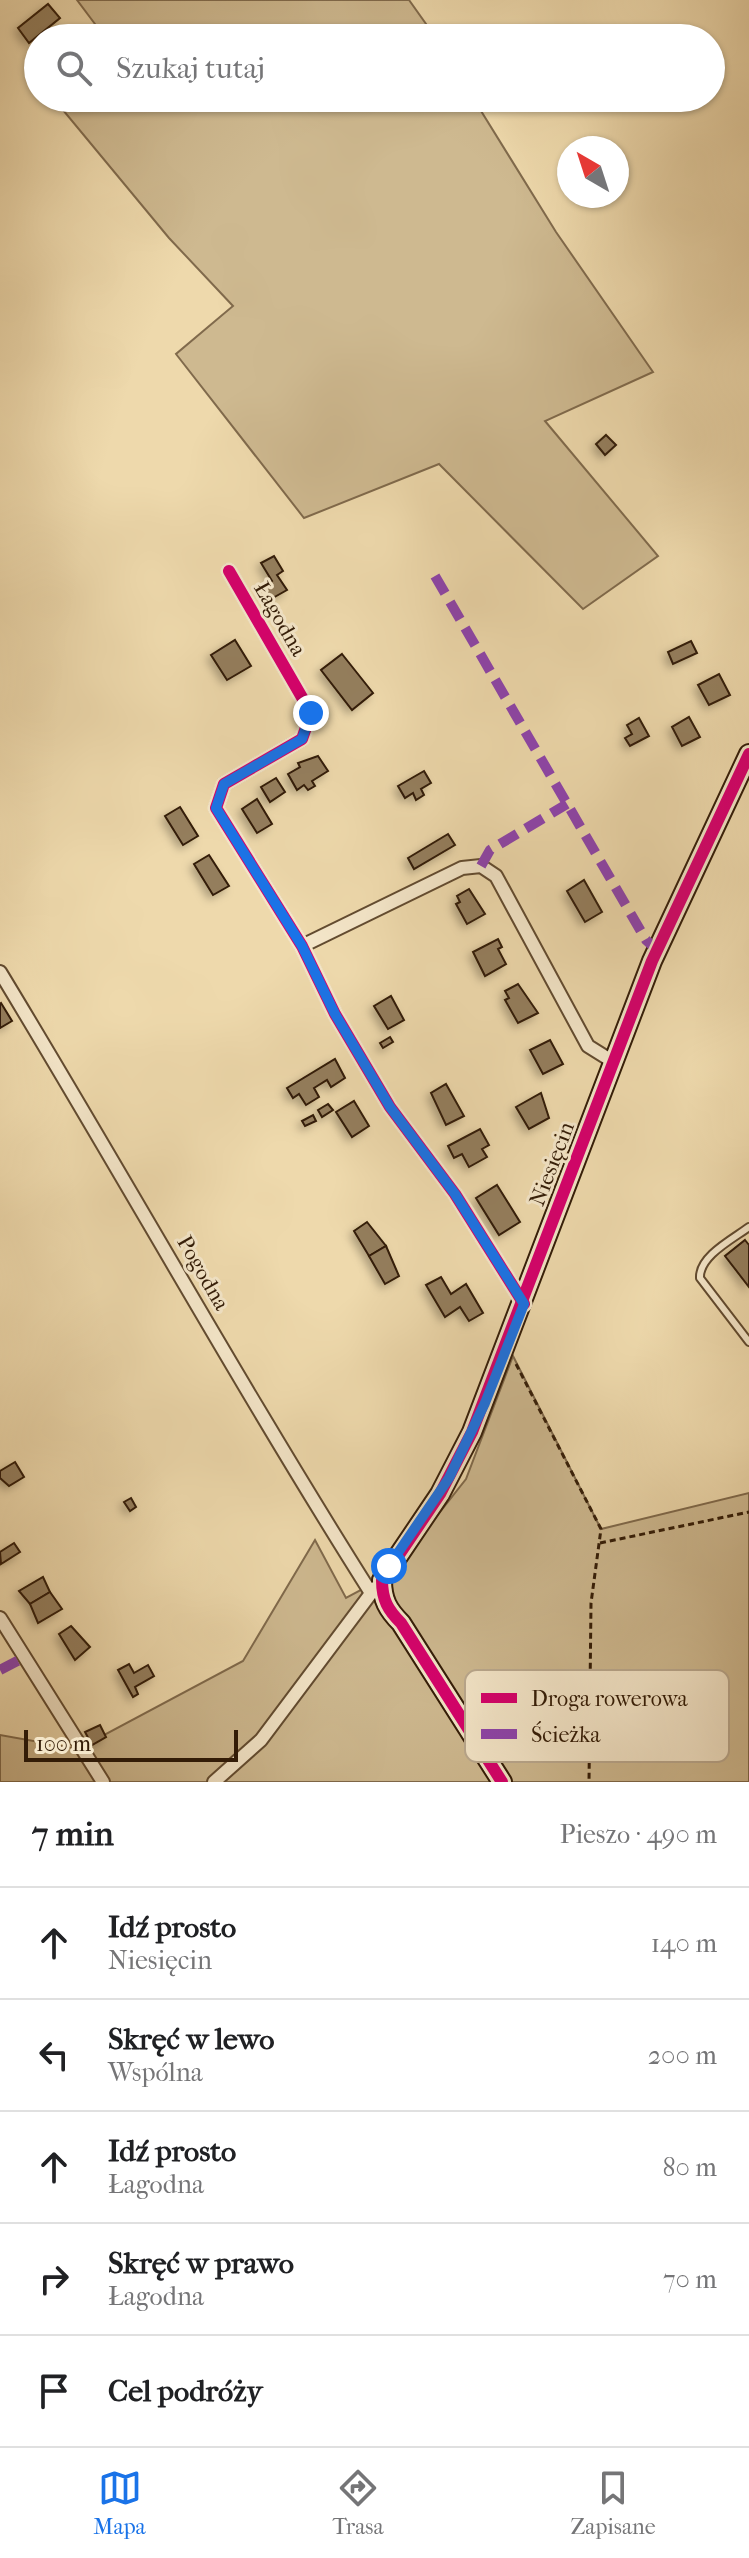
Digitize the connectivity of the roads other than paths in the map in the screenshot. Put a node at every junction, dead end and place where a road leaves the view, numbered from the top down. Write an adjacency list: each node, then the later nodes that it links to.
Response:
1 (229, 571): 3 (street, Łagodna)
2 (749, 754): 5 (street, Niesięcin)
3 (302, 946): 5 (street); 7 (street)
4 (0, 972): 9 (street, Pogodna)
5 (612, 1061): 7 (street, Niesięcin)
6 (749, 1227): 8 (lane)
7 (524, 1304): 9 (street, Niesięcin)
8 (749, 1342)
9 (377, 1587): 11 (street); 14 (street)
10 (0, 1618): 13 (street)
11 (465, 1724)
12 (489, 1762): 15 (street)
13 (103, 1782)
14 (214, 1782)
15 (502, 1782)

